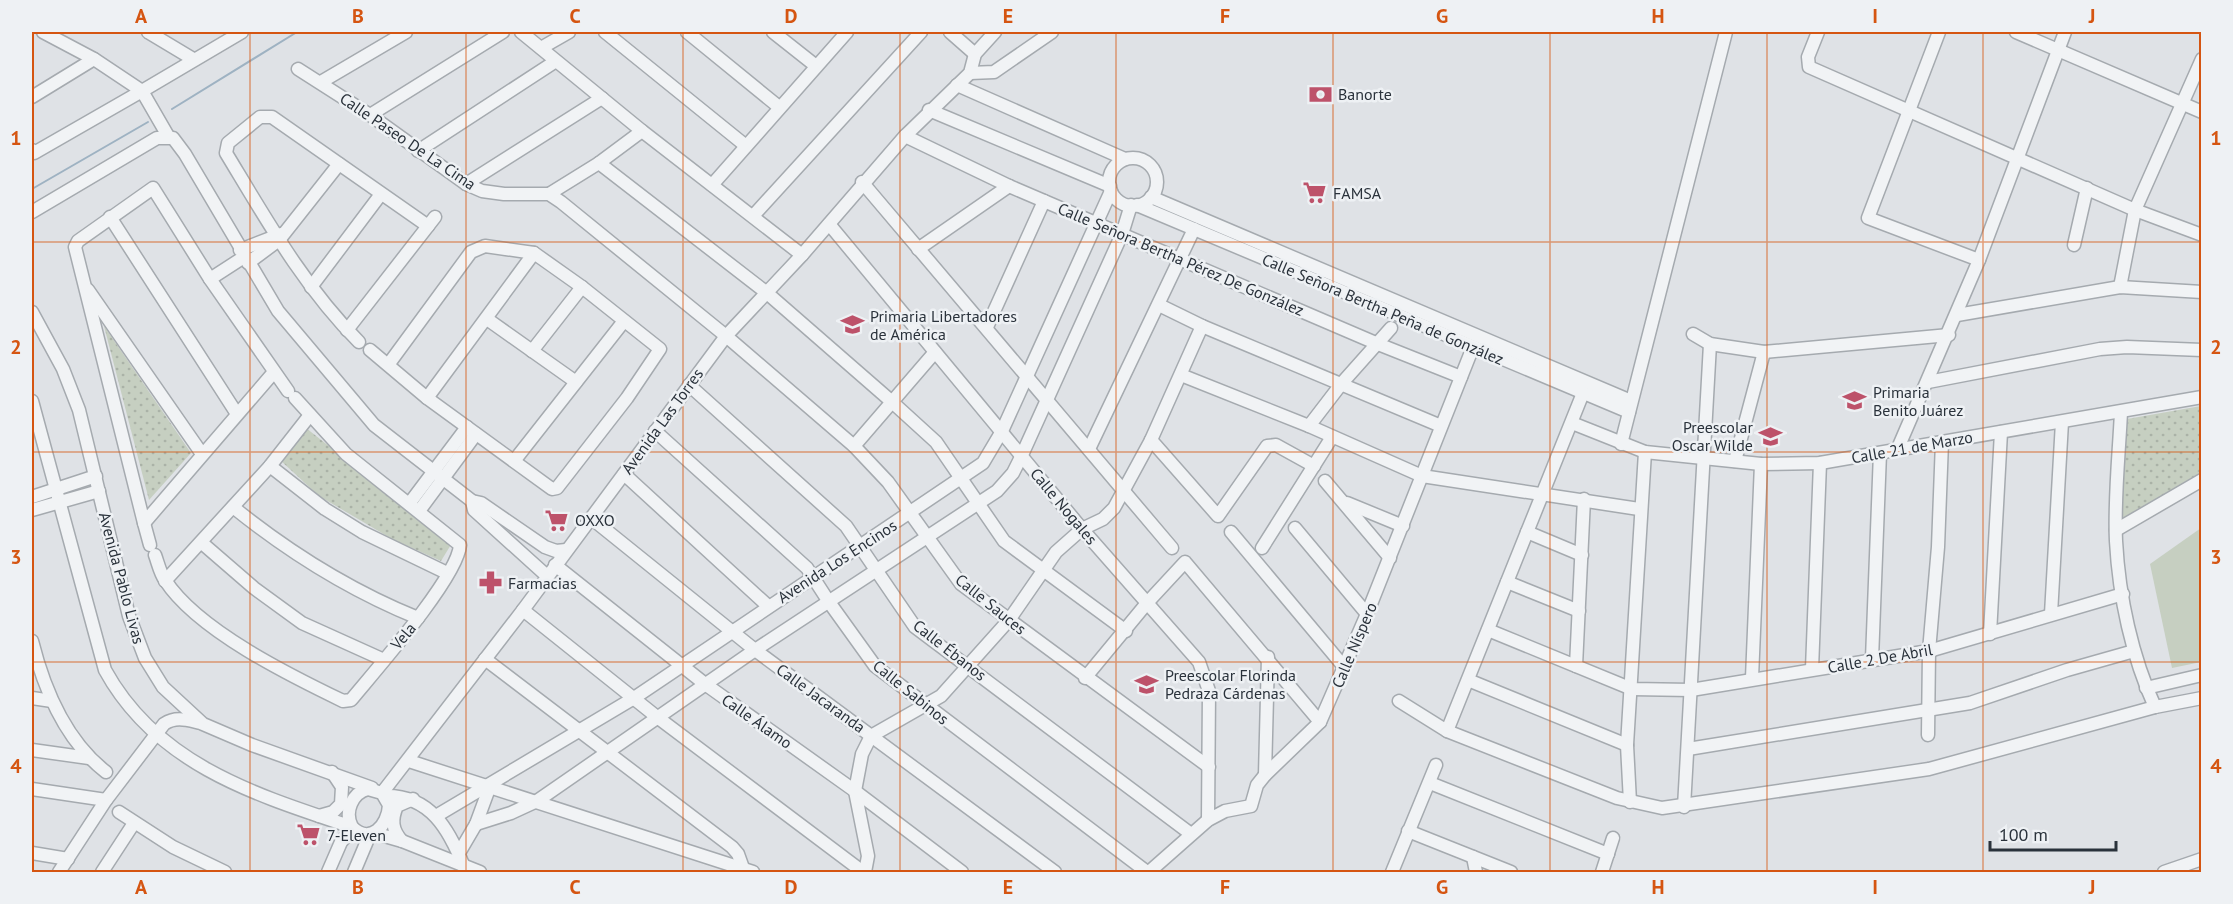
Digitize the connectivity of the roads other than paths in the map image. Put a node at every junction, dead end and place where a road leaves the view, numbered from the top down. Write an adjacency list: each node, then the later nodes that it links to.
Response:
1 (36, 32): 22 (street)
2 (43, 32): 27 (street)
3 (148, 32): 26 (street)
4 (242, 32): 26 (street)
5 (406, 32): 33 (street)
6 (503, 32): 43 (street)
7 (520, 32): 23 (street)
8 (569, 32): 23 (street)
9 (605, 32): 47 (street)
10 (687, 32): 39 (street)
11 (773, 32): 30 (street)
12 (848, 32): 30 (street)
13 (921, 32): 67 (street)
14 (950, 32): 25 (street)
15 (993, 32): 25 (street)
16 (1052, 32): 32 (street)
17 (1726, 32): 126 (street)
18 (1818, 32): 41 (street)
19 (1939, 32): 41 (street)
20 (2016, 32): 24 (street)
21 (2065, 32): 24 (street)
22 (32, 35)
23 (541, 48): 29 (street)
24 (2059, 50): 38 (street); 50 (street)
25 (975, 54): 32 (street)
26 (193, 58): 35 (street)
27 (94, 59): 35 (street); 36 (street)
28 (2202, 59): 38 (street)
29 (556, 61): 37 (street); 49 (street)
30 (816, 66): 39 (street)
31 (298, 69): 33 (street, Calle Paseo De La Cima)
32 (970, 73): 34 (street, Avenida Las Torres)
33 (321, 82): 43 (street, Calle Paseo De La Cima)
34 (957, 85): 40 (street, Avenida Las Torres); 51 (street)
35 (142, 91): 45 (street); 48 (street)
36 (32, 97)
37 (602, 98): 44 (street); 55 (street)
38 (2183, 104): 42 (street); 65 (street)
39 (780, 107): 47 (street)
40 (929, 110): 46 (street, Avenida Las Torres); 59 (street)
41 (1907, 110): 50 (street); 81 (street)
42 (2202, 112)
43 (370, 115): 49 (street, Calle Paseo De La Cima)
44 (642, 131): 52 (street); 56 (street)
45 (168, 136): 66 (street); 79 (street)
46 (905, 136): 54 (street, Avenida Las Torres); 57 (street, Calle Señora Bertha Pérez De González)
47 (746, 146): 56 (street)
48 (32, 150)
49 (418, 151): 55 (street, Calle Paseo De La Cima)
50 (2017, 157): 58 (street); 81 (street)
51 (1125, 159): 59 (street); 62 (street)
52 (600, 163): 61 (street); 88 (street)
53 (339, 164): 60 (street); 74 (street); 74 (street)
54 (862, 182): 70 (street, Avenida Las Torres); 76 (street)
55 (466, 184): 61 (street, Calle Paseo De La Cima)
56 (712, 185): 67 (street)
57 (1009, 186): 63 (street, Calle Señora Bertha Pérez De González); 76 (street)
58 (2087, 188): 65 (street); 75 (street)
59 (1111, 189): 64 (street); 69 (street, Avenida Los Encinos)
60 (381, 194): 84 (street); 97 (street)
61 (549, 194): 100 (street)
62 (1151, 197): 64 (street); 112 (street, Calle Señora Bertha Peña de González)
63 (1044, 201): 69 (street, Calle Señora Bertha Pérez De González); 95 (street)
64 (1134, 205): 71 (street, Calle Señora Bertha Peña de González); 72 (street, Avenida Los Encinos)
65 (2135, 210): 73 (street); 86 (street)
66 (32, 212)
67 (753, 216): 78 (street)
68 (110, 217): 82 (street, Vela); 83 (street, Vela); 128 (street)
69 (1097, 222): 72 (street, Calle Señora Bertha Pérez De González); 113 (street, Avenida Los Encinos)
70 (830, 224): 78 (street, Avenida Las Torres); 108 (street, Calle Nogales)
71 (1194, 229): 80 (street); 104 (street, Calle Señora Bertha Peña de González)
72 (1122, 234): 80 (street, Calle Señora Bertha Pérez De González); 124 (street, Avenida Los Encinos)
73 (2202, 235)
74 (279, 236): 79 (street); 84 (street)
75 (2074, 245)
76 (918, 249): 95 (street)
77 (534, 253): 85 (street); 92 (street); 110 (street)
78 (802, 255): 88 (street, Avenida Las Torres)
79 (244, 257): 82 (street); 159 (street)
80 (1181, 258): 89 (street); 102 (street, Calle Señora Bertha Pérez De González)
81 (1979, 260): 91 (street)
82 (210, 279): 111 (street, Vela)
83 (84, 284): 147 (street); 178 (street, Vela)
84 (311, 287): 97 (street)
85 (582, 287): 93 (street); 107 (street)
86 (2120, 287): 87 (street); 91 (street)
87 (2202, 292)
88 (766, 293): 100 (street, Avenida Las Torres); 123 (street)
89 (1159, 305): 94 (street); 144 (street)
90 (32, 312): 157 (street, Avenida Pablo Livas)
91 (1957, 315): 99 (street)
92 (487, 319): 107 (street); 122 (street)
93 (624, 321): 116 (street); 150 (street)
94 (1202, 326): 114 (street); 118 (street)
95 (987, 327): 113 (street)
96 (1391, 328): 102 (street)
97 (347, 330): 101 (street)
98 (1693, 334): 103 (street)
99 (1949, 335): 109 (street); 117 (street)
100 (726, 336): 119 (street, Avenida Las Torres); 142 (street, Calle Sauces)
101 (359, 342)
102 (1378, 344): 115 (street, Calle Señora Bertha Pérez De González); 118 (street)
103 (1710, 344): 109 (street); 149 (street)
104 (1473, 347): 112 (street, Calle Señora Bertha Peña de González); 115 (street, Calle Níspero)
105 (370, 350): 110 (street)
106 (2202, 350): 117 (street)
107 (532, 351): 116 (street)
108 (935, 352): 123 (street); 136 (street, Calle Nogales)
109 (1764, 352): 151 (street)
110 (388, 365): 122 (street)
111 (274, 372): 128 (street); 129 (street, Vela)
112 (1547, 372): 120 (street, Calle Señora Bertha Peña de González); 126 (street, Calle Señora Bertha Peña de González)
113 (1025, 375): 124 (street); 136 (street, Avenida Los Encinos)
114 (1181, 375): 132 (street); 139 (street)
115 (1461, 377): 133 (street, Calle Níspero)
116 (576, 382): 150 (street)
117 (1928, 382): 143 (street)
118 (1342, 383): 132 (street); 133 (street)
119 (689, 385): 135 (street, Avenida Las Torres); 189 (street, Calle Ébanos)
120 (1583, 393): 126 (street, Calle Señora Bertha Peña de González); 131 (street)
121 (2202, 397): 127 (street, Calle 21 de Marzo)
122 (427, 398): 134 (street)
123 (891, 400): 142 (street); 160 (street)
124 (1047, 400): 144 (street); 148 (street, Avenida Los Encinos)
125 (32, 401): 163 (street)
126 (1630, 407): 141 (street)
127 (2121, 412): 130 (street, Calle 21 de Marzo); 183 (street)
128 (237, 414): 147 (street)
129 (310, 416): 154 (street); 174 (street, Vela)
130 (2062, 422): 137 (street, Calle 21 de Marzo); 212 (street)
131 (1572, 423): 141 (street); 166 (street)
132 (1309, 426): 138 (street)
133 (1441, 426): 158 (street, Calle Níspero)
134 (471, 430): 150 (street); 159 (street)
135 (656, 431): 156 (street, Avenida Las Torres); 202 (street, Calle Sabinos)
136 (1002, 431): 148 (street, Calle Nogales); 160 (street, Avenida Los Encinos)
137 (2001, 432): 140 (street, Calle 21 de Marzo); 218 (street)
138 (1332, 437): 155 (street); 158 (street)
139 (1151, 440): 155 (street); 165 (street)
140 (1942, 442): 143 (street, Calle 21 de Marzo); 221 (street)
141 (1621, 444): 145 (street, Calle 21 de Marzo)
142 (854, 446): 176 (street, Calle Sauces)
143 (1898, 448): 146 (street, Calle 21 de Marzo)
144 (1089, 449): 165 (street)
145 (1645, 452): 149 (street, Calle 21 de Marzo); 175 (street)
146 (1880, 453): 153 (street, Calle 21 de Marzo); 225 (street)
147 (202, 454): 178 (street)
148 (1022, 456): 172 (street, Avenida Los Encinos); 182 (street, Calle Nogales)
149 (1704, 459): 151 (street, Calle 21 de Marzo); 239 (street)
150 (514, 461)
151 (1735, 461): 152 (street, Calle 21 de Marzo)
152 (1761, 464): 153 (street, Calle 21 de Marzo); 234 (street)
153 (1820, 464): 231 (street)
154 (270, 466): 173 (street); 200 (street)
155 (1314, 466): 192 (street)
156 (624, 474): 177 (street, Avenida Las Torres); 208 (street)
157 (96, 476): 163 (street); 164 (street, Avenida Pablo Livas)
158 (1422, 476): 166 (street); 179 (street, Calle Níspero)
159 (438, 477): 168 (street); 174 (street)
160 (961, 480): 172 (street); 176 (street, Avenida Los Encinos)
161 (2202, 480): 183 (street)
162 (1325, 481): 169 (street)
163 (56, 488): 170 (street); 171 (street)
164 (99, 491): 171 (street); 250 (street, Avenida Pablo Livas)
165 (1125, 492): 182 (street); 191 (street)
166 (1544, 492): 167 (street); 185 (street)
167 (1584, 499): 175 (street); 194 (street)
168 (472, 501): 180 (street); 186 (street)
169 (1346, 503): 179 (street); 195 (street)
170 (32, 504): 171 (street)
171 (60, 504): 253 (street)
172 (978, 505): 187 (street, Avenida Los Encinos); 199 (street)
173 (233, 507): 188 (street); 213 (street)
174 (414, 508): 200 (street, Vela)
175 (1639, 508): 238 (street)
176 (910, 513): 187 (street, Calle Sauces); 189 (street, Avenida Los Encinos)
177 (591, 518): 193 (street, Avenida Las Torres); 217 (street, Calle Jacaranda)
178 (144, 523): 203 (street, Vela)
179 (1402, 526): 195 (street, Calle Níspero)
180 (515, 527): 186 (street); 190 (street)
181 (1295, 528): 211 (street)
182 (1082, 529): 199 (street); 207 (street, Calle Nogales)
183 (2116, 530): 205 (street)
184 (1231, 532): 230 (street)
185 (1527, 532): 194 (street); 204 (street)
186 (506, 538): 196 (street)
187 (926, 538): 198 (street, Avenida Los Encinos); 214 (street, Calle Sauces)
188 (202, 543): 203 (street); 226 (street)
189 (861, 544): 198 (street, Calle Ébanos); 202 (street, Avenida Los Encinos)
190 (545, 547): 193 (street); 196 (street)
191 (1172, 548)
192 (1262, 548)
193 (566, 550): 197 (street, Avenida Las Torres)
194 (1582, 555): 210 (street)
195 (1390, 558): 211 (street, Calle Níspero)
196 (534, 563): 201 (street)
197 (555, 565): 201 (street, Avenida Las Torres); 227 (street, Calle Álamo)
198 (876, 571): 206 (street, Avenida Los Encinos); 228 (street, Calle Ébanos)
199 (1041, 571): 214 (street); 216 (street)
200 (447, 573): 213 (street, Vela)
201 (547, 576): 209 (street, Avenida Las Torres)
202 (814, 577): 206 (street, Calle Sabinos); 208 (street, Avenida Los Encinos)
203 (165, 580): 226 (street, Vela)
204 (1507, 582): 210 (street); 215 (street)
205 (2123, 594): 212 (street, Calle 2 De Abril); 222 (street)
206 (829, 602): 220 (street, Avenida Los Encinos); 245 (street, Calle Sabinos)
207 (1147, 603): 216 (street); 223 (street); 263 (street, Calle Nogales)
208 (768, 606): 217 (street, Avenida Los Encinos)
209 (523, 610): 224 (street, Avenida Las Torres); 241 (street)
210 (1579, 611): 229 (street)
211 (1367, 614): 230 (street, Calle Níspero)
212 (2051, 614): 218 (street, Calle 2 De Abril)
213 (418, 618): 226 (street, Vela)
214 (1009, 621): 228 (street); 233 (street, Calle Sauces)
215 (1488, 630): 229 (street); 235 (street)
216 (1126, 631): 233 (street)
217 (732, 632): 220 (street, Calle Jacaranda); 227 (street, Avenida Los Encinos)
218 (1990, 634): 221 (street, Calle 2 De Abril)
219 (32, 644): 243 (street)
220 (755, 650): 236 (street, Avenida Los Encinos); 255 (street, Calle Jacaranda)
221 (1929, 651): 225 (street, Calle 2 De Abril); 247 (street)
222 (2134, 651): 237 (street); 247 (street)
223 (1268, 657): 249 (street); 266 (street)
224 (485, 659): 252 (street); 261 (street, Avenida Las Torres)
225 (1872, 659): 231 (street, Calle 2 De Abril)
226 (384, 660)
227 (682, 665): 236 (street, Calle Álamo); 241 (street, Avenida Los Encinos)
228 (968, 665): 245 (street); 286 (street, Calle Ébanos)
229 (1576, 666): 238 (street)
230 (1345, 668): 249 (street, Calle Níspero)
231 (1812, 669): 234 (street, Calle 2 De Abril)
232 (2202, 675): 237 (street)
233 (1085, 678): 263 (street, Calle Sauces)
234 (1752, 678): 239 (street, Calle 2 De Abril)
235 (1468, 680): 251 (street); 256 (street)
236 (705, 684): 248 (street, Avenida Los Encinos); 270 (street, Calle Álamo)
237 (2146, 688): 246 (street)
238 (1632, 689): 239 (street, Calle 2 De Abril); 256 (street)
239 (1690, 690): 257 (street)
240 (32, 698): 243 (street)
241 (634, 698): 248 (street); 252 (street, Avenida Los Encinos)
242 (2202, 698): 246 (street)
243 (52, 701): 260 (street)
244 (1400, 701): 251 (street)
245 (925, 705): 255 (street); 308 (street, Calle Sabinos)
246 (2155, 707): 276 (street)
247 (1927, 712): 254 (street); 257 (street)
248 (657, 717): 259 (street, Avenida Los Encinos); 305 (street)
249 (1320, 722): 266 (street, Calle Níspero)
250 (203, 724): 253 (street); 265 (street, Avenida Pablo Livas)
251 (1447, 731): 275 (street)
252 (580, 732): 259 (street); 268 (street, Avenida Los Encinos)
253 (154, 734): 273 (street); 278 (street)
254 (1928, 735)
255 (871, 736): 270 (street); 307 (street, Calle Jacaranda)
256 (1627, 745): 275 (street)
257 (1688, 749): 276 (street)
258 (32, 750): 260 (street)
259 (607, 754): 274 (street, Avenida Los Encinos); 298 (street)
260 (89, 758): 264 (street)
261 (409, 761): 268 (street); 271 (street, Avenida Las Torres)
262 (1436, 765): 267 (street)
263 (1209, 767): 280 (street, Calle Nogales)
264 (106, 772)
265 (332, 772): 271 (street, Avenida Pablo Livas); 278 (street)
266 (1264, 776): 280 (street, Calle Níspero)
267 (1430, 783): 284 (street); 293 (street)
268 (490, 786): 274 (street); 279 (street, Avenida Los Encinos); 282 (street)
269 (32, 789): 273 (street)
270 (855, 791): 305 (street); 306 (street, Calle Álamo)
271 (380, 793): 272 (street, Avenida Pablo Livas); 283 (street); 285 (street)
272 (413, 799): 279 (street); 288 (street)
273 (106, 800): 295 (street)
274 (537, 801): 282 (street, Avenida Los Encinos); 298 (street)
275 (1630, 802): 276 (street)
276 (1684, 807)
277 (119, 812): 281 (street)
278 (318, 816): 283 (street)
279 (436, 816): 292 (street)
280 (1208, 820): 286 (street, Calle Níspero)
281 (134, 823): 299 (street); 301 (street)
282 (476, 824): 292 (street)
283 (352, 827): 285 (street); 289 (street)
284 (1408, 831): 294 (street); 309 (street)
285 (372, 834): 288 (street); 290 (street)
286 (1191, 834): 308 (street, Calle Níspero)
287 (1613, 838): 293 (street)
288 (402, 841): 297 (street)
289 (341, 842): 290 (street); 302 (street)
290 (364, 850): 303 (street)
291 (32, 853): 295 (street)
292 (459, 853): 297 (street)
293 (1608, 854): 312 (street)
294 (1473, 857): 310 (street); 311 (street)
295 (68, 859): 300 (street)
296 (2202, 859): 313 (street)
297 (462, 870): 304 (street)
298 (748, 870)
299 (106, 871)
300 (59, 873)
301 (225, 873)
302 (328, 873)
303 (354, 873)
304 (480, 873)
305 (864, 873)
306 (962, 873)
307 (1055, 873)
308 (1148, 873)
309 (1392, 873)
310 (1476, 873)
311 (1511, 873)
312 (1602, 873)
313 (2164, 873)

